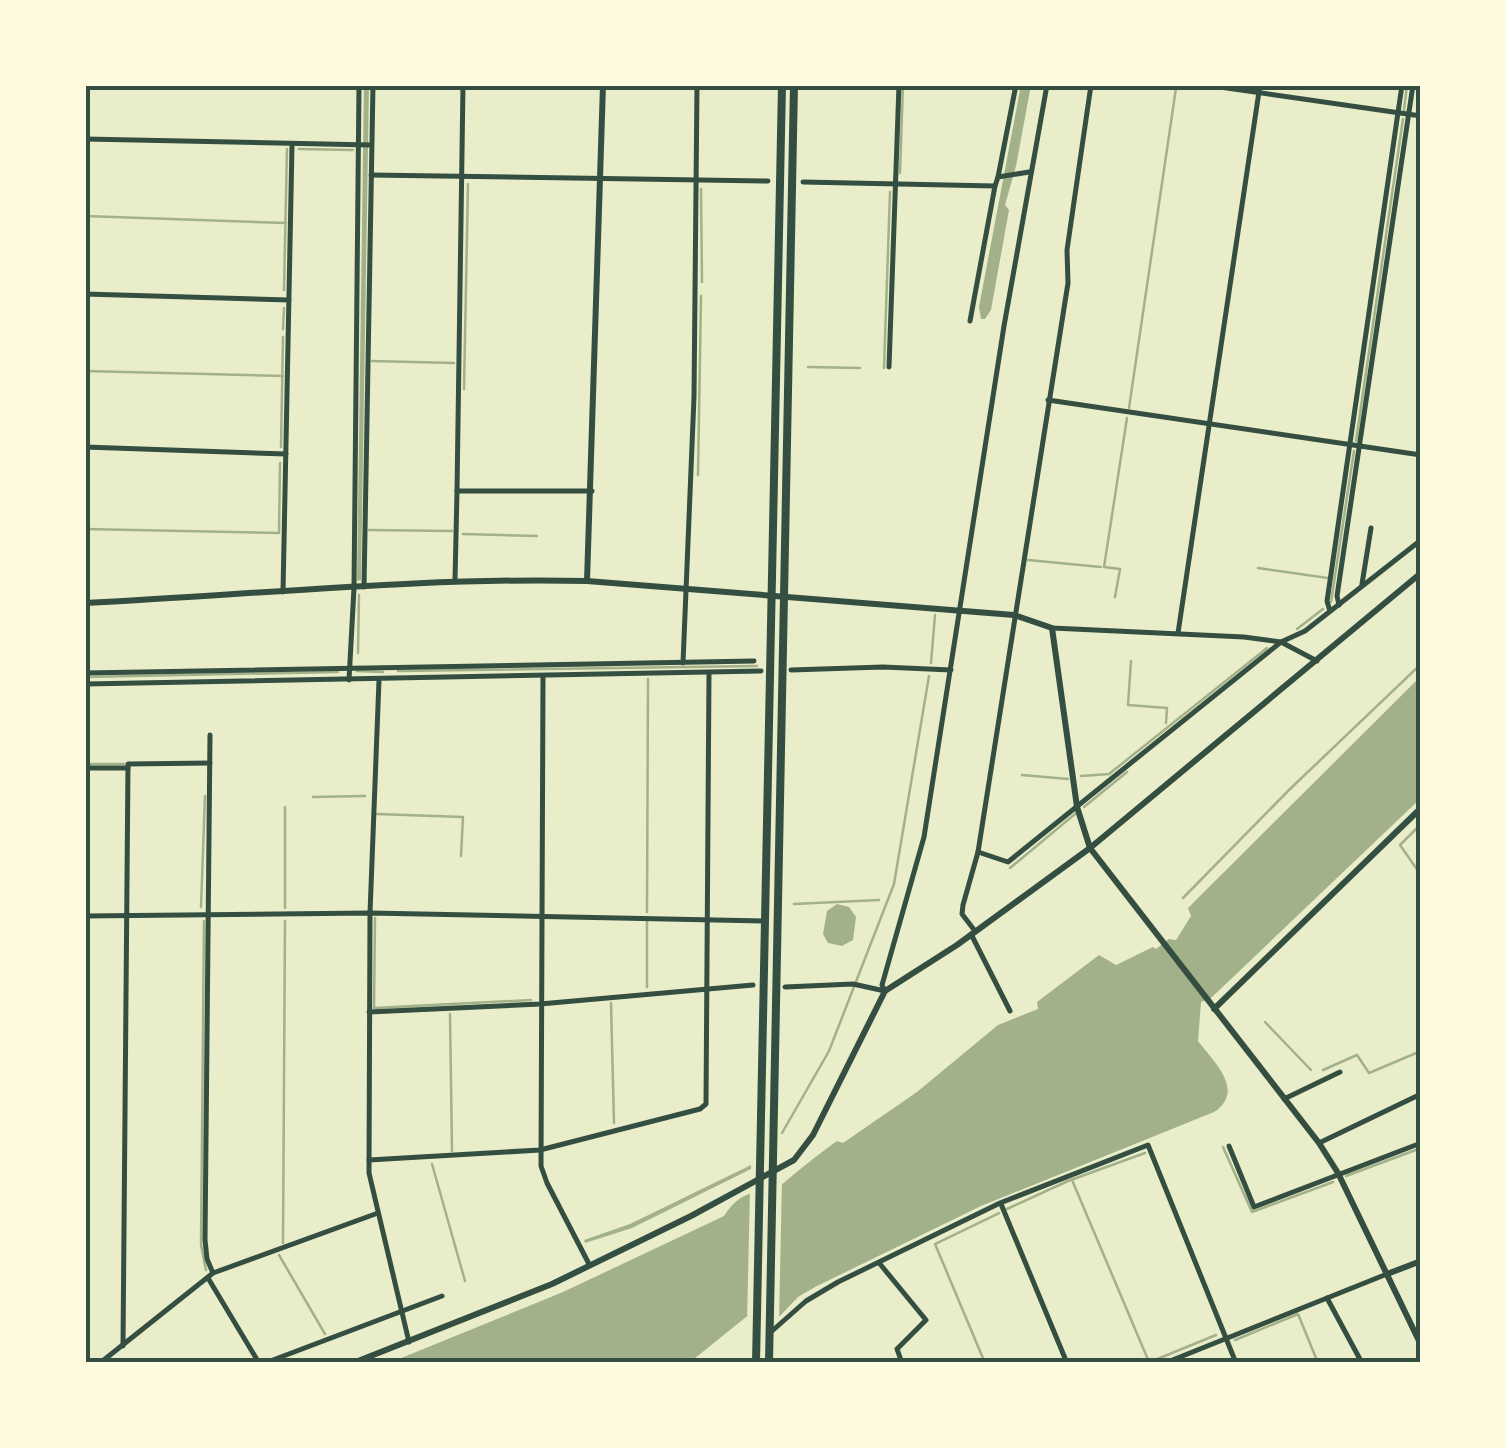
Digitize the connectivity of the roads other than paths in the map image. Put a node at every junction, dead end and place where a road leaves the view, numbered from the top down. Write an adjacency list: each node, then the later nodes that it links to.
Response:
1 (360, 85): 21 (street)
2 (373, 85): 22 (street)
3 (463, 85): 25 (street)
4 (604, 85): 26 (main road)
5 (698, 85): 28 (street)
6 (782, 85): 56 (highway)
7 (794, 85): 57 (highway)
8 (899, 85): 31 (street)
9 (1016, 85): 27 (street)
10 (1047, 85): 23 (street)
11 (1091, 85): 37 (street)
12 (1206, 85): 15 (street)
13 (1402, 85): 16 (street)
14 (1412, 85): 17 (street)
15 (1260, 89): 16 (street); 38 (street)
16 (1398, 113): 17 (street); 39 (street)
17 (1408, 114): 18 (street); 40 (street)
18 (1421, 116)
19 (85, 138): 20 (street)
20 (292, 145): 21 (street); 34 (street)
21 (359, 145): 22 (street); 53 (street)
22 (371, 145): 24 (street)
23 (1029, 172): 27 (street); 60 (street)
24 (370, 174): 25 (street); 52 (street)
25 (462, 176): 26 (street); 44 (street)
26 (601, 177): 28 (street); 45 (main road)
27 (1000, 177): 32 (street)
28 (695, 179): 29 (street); 54 (street)
29 (768, 181)
30 (803, 182): 31 (street)
31 (896, 184): 32 (street); 36 (street)
32 (995, 186): 35 (street)
33 (85, 294): 34 (street)
34 (289, 300): 42 (street)
35 (970, 321)
36 (889, 367)
37 (1048, 400): 38 (street); 62 (street)
38 (1208, 425): 39 (street); 64 (street)
39 (1350, 445): 40 (street); 61 (street)
40 (1360, 446): 43 (street); 59 (street)
41 (85, 447): 42 (street)
42 (286, 454): 55 (street)
43 (1421, 455)
44 (458, 491): 45 (street); 49 (street)
45 (592, 491): 50 (main road)
46 (1370, 528): 51 (street)
47 (1421, 540): 51 (street)
48 (1421, 573): 68 (main road)
49 (455, 580): 50 (main road); 52 (main road)
50 (587, 581): 54 (main road)
51 (1362, 586): 59 (street)
52 (364, 587): 53 (main road)
53 (354, 588): 55 (main road); 69 (street)
54 (686, 589): 56 (main road); 67 (street)
55 (283, 593): 58 (main road)
56 (770, 597): 57 (main road); 93 (highway)
57 (785, 598): 60 (main road); 112 (highway)
58 (85, 603)
59 (1339, 605): 61 (street)
60 (961, 611): 62 (main road); 71 (street)
61 (1330, 612): 65 (street)
62 (1014, 615): 63 (main road); 86 (street)
63 (1052, 628): 64 (street); 83 (main road)
64 (1178, 632): 65 (street)
65 (1281, 642): 68 (street); 83 (street)
66 (754, 661): 67 (street)
67 (683, 662): 69 (street)
68 (1317, 662): 85 (main road)
69 (349, 667): 73 (street); 77 (street)
70 (791, 670): 71 (street)
71 (951, 670): 98 (street)
72 (761, 671): 74 (street)
73 (85, 672)
74 (709, 673): 75 (street); 92 (street)
75 (542, 676): 76 (street); 89 (street)
76 (379, 679): 77 (street); 87 (street)
77 (349, 680): 78 (street)
78 (85, 684)
79 (210, 735): 80 (street)
80 (210, 763): 82 (street); 88 (street)
81 (85, 768): 82 (street)
82 (128, 768): 91 (street)
83 (1077, 807): 85 (main road); 86 (street)
84 (1421, 808): 100 (main road)
85 (1090, 848): 94 (main road); 100 (main road)
86 (978, 852): 94 (street)
87 (370, 913): 88 (street); 89 (street); 102 (street)
88 (208, 914): 91 (street); 120 (street)
89 (540, 915): 92 (street); 99 (street)
90 (85, 916): 91 (street)
91 (127, 916): 128 (street)
92 (708, 918): 93 (street); 97 (street)
93 (765, 920): 113 (highway)
94 (973, 933): 98 (main road); 101 (street)
95 (753, 985): 97 (street)
96 (785, 987): 98 (street)
97 (707, 988): 99 (street); 109 (street)
98 (884, 991): 112 (main road)
99 (540, 1004): 102 (street); 109 (street)
100 (1212, 1006): 105 (main road)
101 (1010, 1011)
102 (368, 1012): 110 (street)
103 (1340, 1072): 105 (street)
104 (1421, 1094): 106 (street)
105 (1284, 1099): 106 (main road)
106 (1319, 1142): 111 (main road)
107 (1421, 1143): 111 (street)
108 (1228, 1146): 111 (street)
109 (540, 1150): 110 (street); 117 (street)
110 (369, 1160): 115 (street)
111 (1338, 1173): 119 (main road)
112 (772, 1175): 113 (main road); 124 (highway)
113 (759, 1182): 117 (main road); 132 (highway)
114 (1000, 1203): 118 (street); 125 (street); 135 (street)
115 (378, 1213): 120 (street); 123 (street)
116 (1421, 1261): 119 (main road)
117 (589, 1264): 126 (main road)
118 (880, 1264): 124 (street); 134 (street)
119 (1388, 1274): 122 (street); 127 (main road)
120 (210, 1276): 128 (street); 130 (street)
121 (442, 1296): 123 (street)
122 (1326, 1298): 125 (street); 138 (street)
123 (402, 1310): 126 (street); 130 (street)
124 (770, 1328): 133 (highway)
125 (1226, 1338): 136 (street); 137 (street)
126 (408, 1342): 131 (main road)
127 (1421, 1345)
128 (122, 1346): 129 (street)
129 (100, 1363)
130 (262, 1363)
131 (353, 1363)
132 (756, 1363)
133 (769, 1363)
134 (902, 1363)
135 (1067, 1363)
136 (1165, 1363)
137 (1236, 1363)
138 (1362, 1363)

